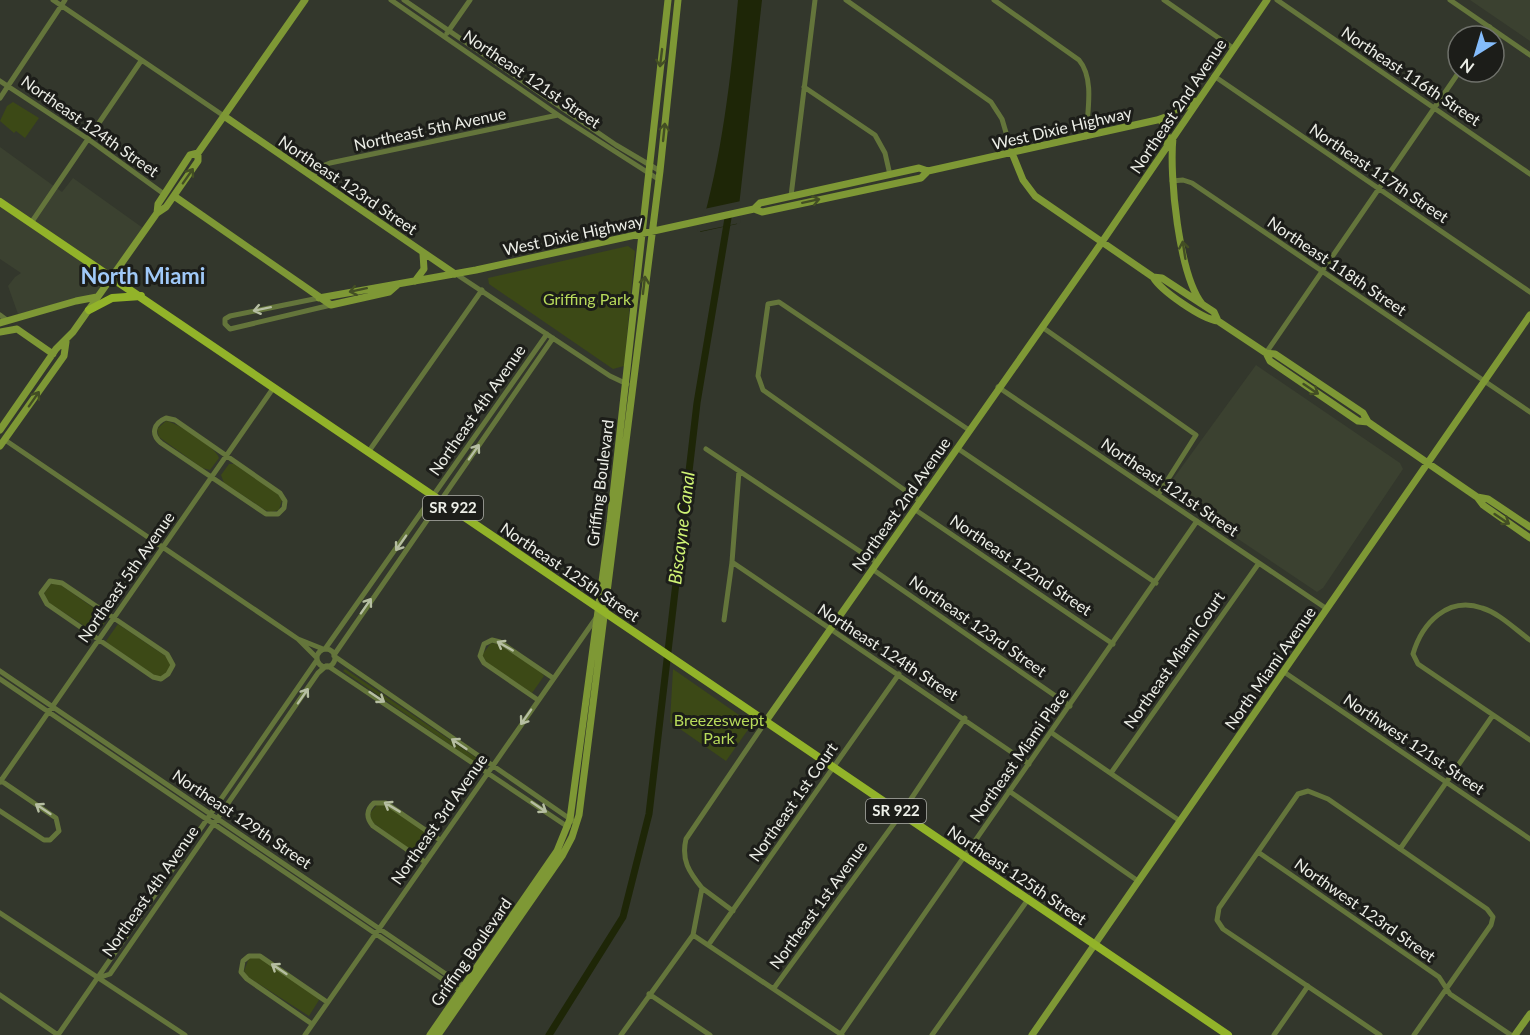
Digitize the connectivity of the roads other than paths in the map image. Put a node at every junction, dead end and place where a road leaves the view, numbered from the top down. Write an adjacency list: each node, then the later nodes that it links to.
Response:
1 (53, 0): 15 (street, Northeast 123rd Street)
2 (305, 0): 31 (main road)
3 (391, 0): 17 (street, Northeast 121st Street)
4 (404, 0): 17 (street, Northeast 121st Street)
5 (470, 0): 17 (street)
6 (668, 0): 39 (main road, Griffing Boulevard, one-way to 39)
7 (678, 0): 43 (main road, Griffing Boulevard, one-way to 7)
8 (815, 0): 26 (street)
9 (846, 0): 38 (street)
10 (994, 0): 33 (street)
11 (1164, 0): 19 (street)
12 (1267, 0): 19 (main road, Northeast 2nd Avenue)
13 (1276, 0): 29 (street, Northeast 116th Street)
14 (1450, 0): 16 (street)
15 (63, 3): 21 (street, Northeast 123rd Street); 25 (street)
16 (1486, 24)
17 (447, 33): 30 (street, Northeast 121st Street); 39 (street, Northeast 121st Street)
18 (1506, 38): 20 (street)
19 (1233, 48): 22 (main road, Northeast 2nd Avenue)
20 (1530, 55)
21 (141, 61): 31 (street, Northeast 123rd Street); 35 (street)
22 (1214, 75): 28 (main road, Northeast 2nd Avenue); 47 (street, Northeast 117th Street)
23 (0, 81): 25 (street, Northeast 124th Street)
24 (1451, 84): 29 (street)
25 (9, 86): 27 (street); 35 (street, Northeast 124th Street)
26 (804, 87): 44 (street); 50 (street)
27 (0, 98)
28 (1197, 100): 32 (main road, West Dixie Highway); 34 (main road, Northeast 2nd Avenue)
29 (1434, 108): 42 (street, Northeast 116th Street); 47 (street)
30 (558, 115): 41 (street, Northeast 121st Street); 45 (street, Northeast 5th Avenue)
31 (224, 116): 37 (main road); 45 (main road, Northeast 123rd Street)
32 (1160, 119): 33 (main road, West Dixie Highway); 36 (main road)
33 (1086, 137): 38 (main road, West Dixie Highway)
34 (1173, 138): 36 (main road, Northeast 2nd Avenue); 46 (main road)
35 (87, 139): 48 (street, Northeast 124th Street); 54 (street)
36 (1166, 148): 57 (main road, Northeast 2nd Avenue)
37 (198, 153): 48 (main road); 49 (main road, one-way to 37)
38 (1012, 153): 40 (main road, West Dixie Highway); 57 (main road)
39 (649, 165): 41 (main road, Griffing Boulevard); 43 (street, Northeast 121st Street)
40 (928, 171): 44 (main road, West Dixie Highway); 52 (main road, West Dixie Highway, one-way to 40)
41 (648, 174): 43 (street, Northeast 121st Street); 56 (main road, Griffing Boulevard)
42 (1530, 174)
43 (659, 175): 55 (main road, Griffing Boulevard)
44 (890, 175): 50 (main road, West Dixie Highway)
45 (312, 177): 58 (main road, Northeast 123rd Street)
46 (1172, 181): 59 (street, Northeast 118th Street); 70 (main road, one-way to 46)
47 (1379, 189): 59 (street); 66 (street, Northeast 117th Street)
48 (164, 194): 53 (main road)
49 (174, 196): 53 (main road); 69 (main road)
50 (791, 196): 52 (main road, West Dixie Highway)
51 (0, 202): 54 (main road, Northeast 125th Street / SR 922)
52 (754, 209): 55 (main road, West Dixie Highway)
53 (157, 213): 61 (main road)
54 (31, 223): 61 (main road, Northeast 125th Street / SR 922)
55 (650, 232): 56 (main road, West Dixie Highway); 86 (main road, Griffing Boulevard, one-way to 55)
56 (641, 234): 60 (main road, West Dixie Highway); 86 (main road, Griffing Boulevard)
57 (1102, 242): 62 (main road); 78 (main road, Northeast 2nd Avenue)
58 (423, 253): 60 (main road, Northeast 123rd Street); 63 (main road)
59 (1320, 272): 83 (street); 85 (street, Northeast 118th Street)
60 (455, 274): 63 (main road, West Dixie Highway); 65 (street, Northeast 123rd Street)
61 (112, 277): 67 (main road, Northeast 125th Street / SR 922); 68 (main road)
62 (1153, 277): 70 (main road); 76 (main road)
63 (415, 281): 64 (main road, West Dixie Highway)
64 (397, 285): 69 (main road, West Dixie Highway, one-way to 69); 71 (main road, West Dixie Highway)
65 (482, 290): 80 (street, Northeast 123rd Street); 96 (street)
66 (1530, 292)
67 (141, 296): 72 (main road); 87 (main road, Northeast 125th Street / SR 922)
68 (97, 297): 72 (main road); 75 (main road)
69 (319, 298): 71 (main road); 71 (street, West Dixie Highway, one-way to 71)
70 (1202, 304): 76 (main road)
71 (331, 305)
72 (89, 310): 82 (main road)
73 (0, 315): 75 (street)
74 (1530, 315): 85 (main road, North Miami Avenue)
75 (8, 321): 77 (main road)
76 (1218, 321): 83 (main road)
77 (0, 323)
78 (1042, 327): 88 (main road, Northeast 2nd Avenue); 101 (street)
79 (0, 332): 84 (main road)
80 (547, 334): 81 (street, Northeast 123rd Street); 102 (street, Northeast 4th Avenue)
81 (553, 338): 86 (street, Northeast 123rd Street); 102 (street, Northeast 4th Avenue, one-way to 81)
82 (66, 342): 84 (main road); 92 (main road, one-way to 82)
83 (1266, 353): 98 (main road)
84 (53, 354): 90 (main road)
85 (1485, 382): 89 (street, Northeast 118th Street); 98 (main road, North Miami Avenue)
86 (628, 384): 116 (main road, Griffing Boulevard)
87 (274, 387): 96 (main road, Northeast 125th Street / SR 922); 97 (street, Northeast 5th Avenue)
88 (998, 387): 91 (main road, Northeast 2nd Avenue); 101 (street, Northeast 121st Street)
89 (1530, 412)
90 (0, 429)
91 (969, 430): 94 (main road, Northeast 2nd Avenue); 104 (street)
92 (5, 440): 93 (main road); 109 (street)
93 (0, 446)
94 (957, 448): 104 (main road, Northeast 2nd Avenue); 115 (street)
95 (706, 449): 99 (street, Northeast 123rd Street)
96 (369, 451): 102 (main road, Northeast 125th Street / SR 922)
97 (227, 456): 100 (street, Northeast 5th Avenue); 100 (street); 100 (street)
98 (1429, 463): 103 (main road); 117 (main road, North Miami Avenue)
99 (739, 471): 110 (street); 112 (street, Northeast 123rd Street)
100 (212, 477): 109 (street, Northeast 5th Avenue)
101 (1158, 495): 106 (street, Northeast 121st Street)
102 (437, 497): 113 (street, Northeast 4th Avenue, one-way to 113); 114 (street, Northeast 4th Avenue); 116 (main road, Northeast 125th Street / SR 922)
103 (1477, 497): 107 (main road); 108 (main road, one-way to 108)
104 (920, 501): 105 (main road, Northeast 2nd Avenue)
105 (914, 509): 112 (main road, Northeast 2nd Avenue); 125 (street, Northeast 122nd Street)
106 (1197, 521): 111 (street, Northeast 121st Street); 115 (street, Northeast Miami Place)
107 (1530, 527)
108 (1530, 538)
109 (163, 546): 118 (street, Northeast 5th Avenue); 122 (street)
110 (732, 562): 120 (street); 121 (street, Northeast 124th Street)
111 (1259, 563): 117 (street, Northeast 121st Street); 147 (street, Northeast Miami Court)
112 (874, 565): 121 (main road, Northeast 2nd Avenue); 136 (street, Northeast 123rd Street)
113 (378, 575): 114 (street); 126 (street, Northeast 4th Avenue)
114 (384, 579): 127 (street, Northeast 4th Avenue, one-way to 114)
115 (1156, 583): 125 (street, Northeast Miami Place)
116 (601, 609): 119 (main road, Griffing Boulevard); 140 (main road, Northeast 125th Street / SR 922); 155 (main road, Griffing Boulevard)
117 (1327, 609): 131 (main road, North Miami Avenue)
118 (114, 618): 124 (street, Northeast 5th Avenue); 124 (street); 124 (street)
119 (596, 618): 134 (street, Northeast 3rd Avenue); 155 (main road, Griffing Boulevard)
120 (724, 620)
121 (828, 629): 132 (street, Northeast 124th Street); 140 (main road, Northeast 2nd Avenue)
122 (298, 639): 126 (street); 128 (street)
123 (1530, 639): 138 (street)
124 (99, 640): 137 (street, Northeast 5th Avenue)
125 (1113, 644): 136 (street, Northeast Miami Place)
126 (324, 649): 127 (street); 128 (street, Northeast 4th Avenue)
127 (334, 655): 129 (street, Northeast 4th Avenue); 144 (street, one-way to 127)
128 (317, 659): 129 (street); 153 (street, Northeast 4th Avenue)
129 (327, 666): 146 (street, one-way to 146); 153 (street, Northeast 4th Avenue, one-way to 129)
130 (0, 671): 137 (street, Northeast 129th Street)
131 (1284, 672): 149 (street, Northwest 121st Street); 154 (main road, North Miami Avenue)
132 (899, 674): 139 (street, Northeast 124th Street); 145 (street, Northeast 1st Court)
133 (0, 678): 137 (street, Northeast 129th Street)
134 (553, 678): 135 (street, Northeast 3rd Avenue); 135 (street, one-way to 135)
135 (538, 700): 144 (street, Northeast 3rd Avenue, one-way to 144)
136 (1070, 706): 141 (street, Northeast Miami Place)
137 (51, 709): 148 (street, Northeast 5th Avenue); 153 (street, Northeast 129th Street)
138 (1493, 716): 142 (street); 149 (street)
139 (965, 718): 143 (street, Northeast 124th Street); 152 (street, Northeast 1st Avenue)
140 (766, 720): 145 (main road, Northeast 125th Street / SR 922); 163 (street, Northeast 2nd Avenue)
141 (1052, 733): 143 (street, Northeast Miami Place); 147 (street)
142 (1530, 740)
143 (1029, 764): 150 (street, Northeast Miami Place)
144 (492, 766): 146 (street, Northeast 3rd Avenue); 155 (street)
145 (835, 766): 152 (main road, Northeast 125th Street / SR 922); 165 (street, Northeast 1st Court)
146 (487, 772): 155 (street, one-way to 155); 157 (street, Northeast 3rd Avenue)
147 (1111, 773): 154 (street)
148 (0, 781): 151 (street, one-way to 148)
149 (1447, 782): 156 (street, Northwest 121st Street); 158 (street)
150 (1009, 791): 160 (street, Northeast Miami Place); 162 (street)
151 (0, 812)
152 (901, 814): 160 (main road, Northeast 125th Street / SR 922); 173 (street, Northeast 1st Avenue)
153 (212, 819): 167 (street, Northeast 129th Street); 171 (street, Northeast 4th Avenue)
154 (1180, 821): 162 (main road, North Miami Avenue)
155 (572, 825): 175 (main road, Griffing Boulevard)
156 (1530, 839)
157 (440, 840): 161 (street, Northeast 3rd Avenue); 161 (street, one-way to 161)
158 (1400, 849): 159 (street); 174 (street)
159 (1258, 852): 172 (street); 174 (street, Northwest 123rd Street)
160 (966, 855): 164 (main road, Northeast 125th Street / SR 922); 181 (street, Northeast Miami Place)
161 (425, 862): 167 (street, Northeast 3rd Avenue)
162 (1138, 881): 170 (main road, North Miami Avenue)
163 (702, 888): 165 (street); 168 (street)
164 (1029, 898): 170 (main road, Northeast 125th Street / SR 922); 189 (street)
165 (733, 911): 169 (street, Northeast 1st Court)
166 (0, 914): 171 (street)
167 (377, 931): 175 (street, Northeast 129th Street); 178 (street, Northeast 3rd Avenue)
168 (693, 934): 169 (street); 176 (street)
169 (709, 944): 173 (street)
170 (1095, 944): 190 (main road, North Miami Avenue); 191 (main road, SR 922)
171 (97, 979): 182 (street, Northeast 4th Avenue); 183 (street)
172 (1308, 986): 192 (street); 193 (street)
173 (774, 988): 181 (street)
174 (1447, 988): 194 (street); 195 (street, Northwest 123rd Street)
175 (465, 991): 185 (main road, Griffing Boulevard); 186 (main road, Griffing Boulevard)
176 (649, 994): 187 (street); 188 (street)
177 (0, 995): 182 (street)
178 (327, 1002): 180 (street, Northeast 3rd Avenue); 180 (street, one-way to 180)
179 (1530, 1014): 195 (main road)
180 (312, 1024): 184 (street, Northeast 3rd Avenue)
181 (842, 1034)
182 (58, 1035)
183 (184, 1035)
184 (305, 1035)
185 (429, 1035)
186 (438, 1035)
187 (621, 1035)
188 (710, 1035)
189 (932, 1035)
190 (1032, 1035)
191 (1228, 1035)
192 (1274, 1035)
193 (1380, 1035)
194 (1414, 1035)
195 (1513, 1035)

